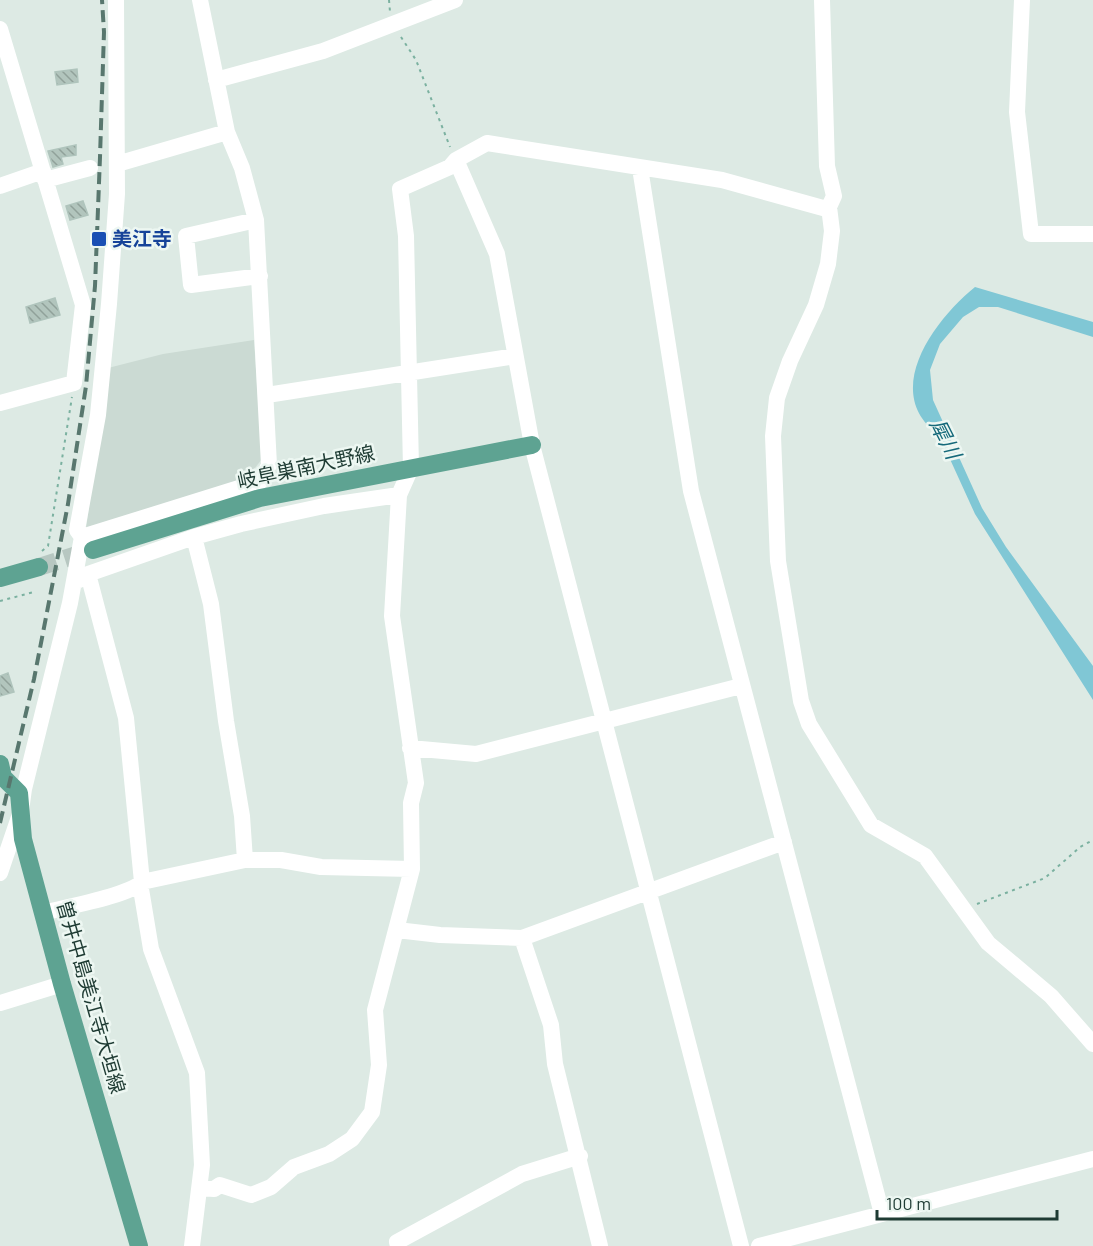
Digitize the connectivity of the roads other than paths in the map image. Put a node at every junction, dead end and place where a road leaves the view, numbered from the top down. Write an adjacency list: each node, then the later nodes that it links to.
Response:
1 (116, 0): 10 (street)
2 (200, 0): 7 (street)
3 (455, 0): 7 (street)
4 (822, 0): 15 (street)
5 (1022, 0): 17 (street)
6 (0, 29): 13 (street)
7 (216, 80): 8 (street)
8 (227, 132): 10 (street); 16 (street)
9 (456, 160): 12 (street); 19 (street); 20 (street)
10 (117, 164): 27 (street)
11 (90, 168): 13 (street)
12 (640, 168): 15 (street); 31 (street)
13 (44, 176): 14 (street); 22 (street)
14 (0, 186)
15 (829, 207): 47 (street)
16 (256, 220): 18 (street); 18 (street)
17 (1093, 234)
18 (260, 276): 21 (street)
19 (515, 356): 20 (street); 23 (street)
20 (411, 373): 21 (street); 24 (street)
21 (267, 395): 27 (street)
22 (0, 403)
23 (532, 445): 24 (main road, 岐阜巣南大野線); 32 (street)
24 (411, 468): 25 (street); 27 (main road, 岐阜巣南大野線)
25 (399, 495): 26 (street); 33 (street)
26 (194, 537): 30 (street); 37 (street)
27 (88, 544): 30 (street)
28 (36, 560): 29 (main road)
29 (0, 578)
30 (81, 578): 35 (street); 40 (street)
31 (741, 686): 32 (street); 36 (street)
32 (604, 720): 33 (street); 41 (street)
33 (410, 747): 38 (street)
34 (1, 773): 35 (main road, 曽井中島美江寺大垣線)
35 (21, 812): 39 (street); 42 (main road, 曽井中島美江寺大垣線)
36 (783, 842): 41 (street); 51 (street)
37 (245, 860): 38 (street); 40 (street)
38 (412, 869): 43 (street)
39 (0, 873)
40 (142, 882): 42 (street); 50 (street)
41 (649, 892): 44 (street); 56 (street)
42 (43, 913): 45 (main road, 曽井中島美江寺大垣線)
43 (397, 930): 44 (street); 50 (street)
44 (522, 938): 48 (street)
45 (62, 984): 46 (street); 52 (main road, 曽井中島美江寺大垣線)
46 (0, 1003)
47 (1093, 1044)
48 (580, 1156): 54 (street); 55 (street)
49 (1093, 1159): 51 (street)
50 (200, 1188): 53 (street)
51 (882, 1214): 57 (street)
52 (139, 1246)
53 (192, 1246)
54 (398, 1246)
55 (600, 1246)
56 (741, 1246)
57 (759, 1246)

